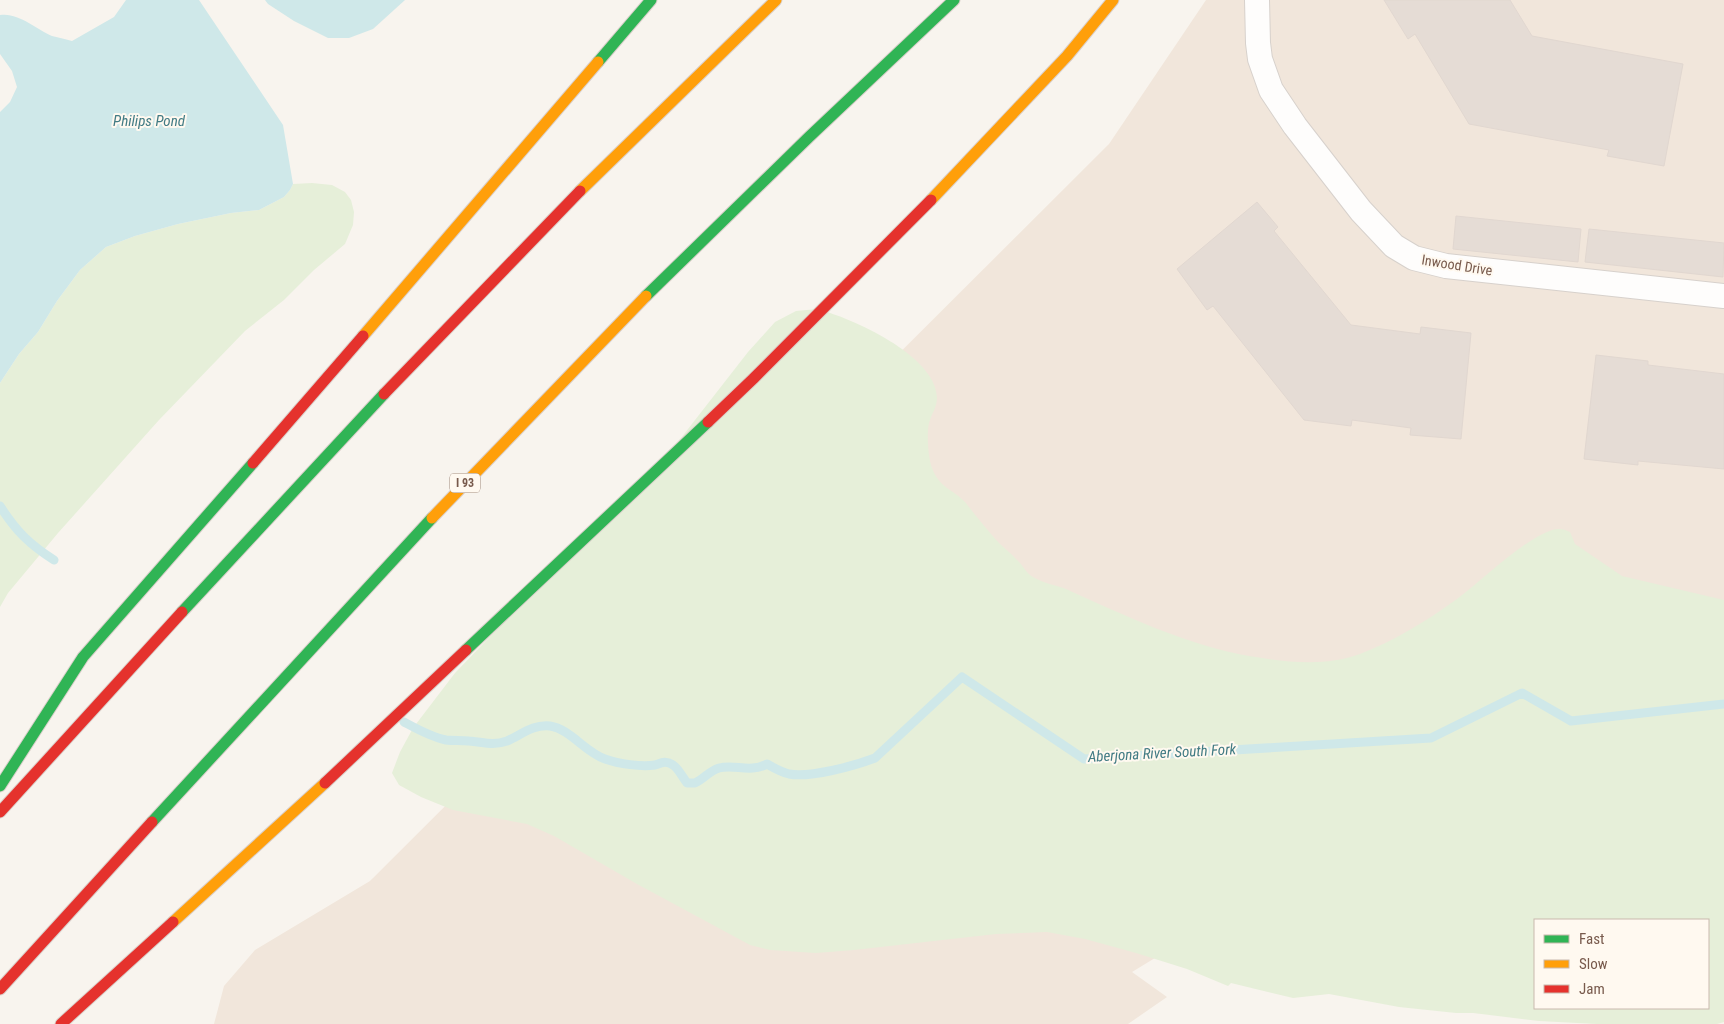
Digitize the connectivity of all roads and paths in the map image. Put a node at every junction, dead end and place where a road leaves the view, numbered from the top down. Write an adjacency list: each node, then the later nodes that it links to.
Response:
1 (650, 0): 7 (highway)
2 (776, 0): 8 (highway)
3 (954, 0): 9 (highway, I 93)
4 (1113, 0): 10 (highway)
5 (1257, 0): 6 (street, Inwood Drive)
6 (1724, 296)
7 (0, 786)
8 (0, 812)
9 (0, 989)
10 (61, 1024)

